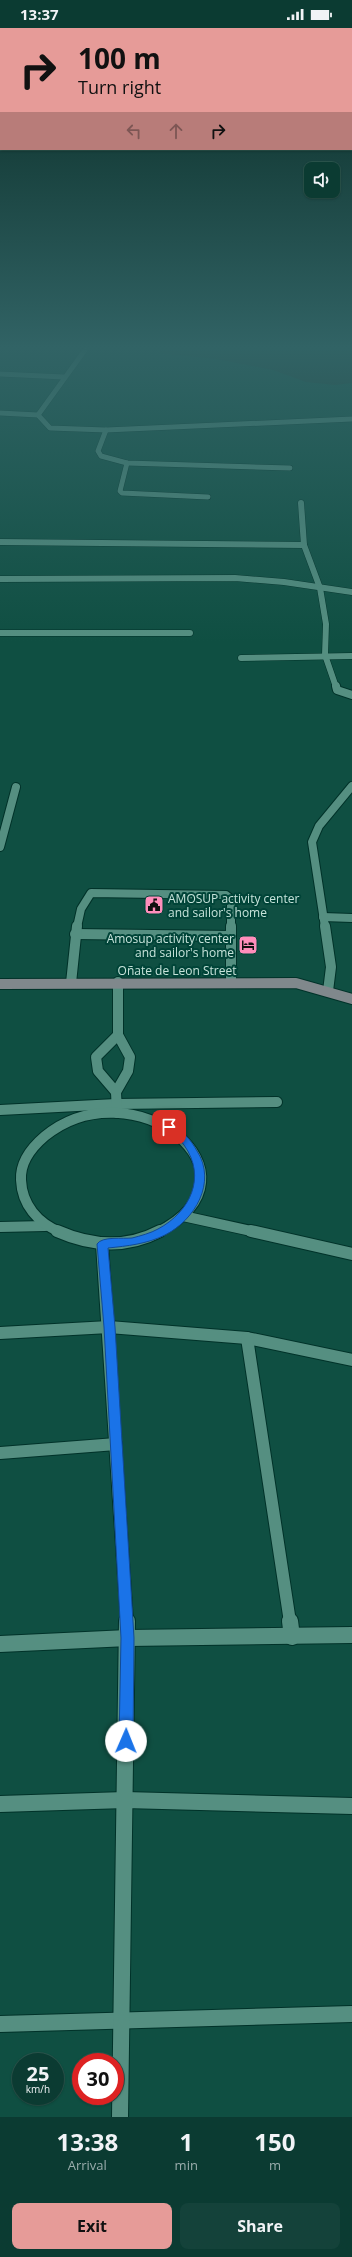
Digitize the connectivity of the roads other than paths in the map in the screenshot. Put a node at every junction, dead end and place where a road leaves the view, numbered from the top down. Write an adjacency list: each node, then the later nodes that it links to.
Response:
1 (99, 447): 2 (street)
2 (127, 463): 3 (street); 4 (street)
3 (290, 468)
4 (208, 497)
5 (301, 503): 7 (street)
6 (0, 542): 7 (street)
7 (304, 545): 9 (street)
8 (0, 579): 9 (street)
9 (320, 588): 10 (street); 13 (street)
10 (352, 592)
11 (190, 633): 12 (street)
12 (0, 634)
13 (325, 655): 14 (street); 15 (street); 16 (street)
14 (352, 656)
15 (241, 658)
16 (352, 695)
17 (352, 786): 20 (street)
18 (16, 787): 19 (street)
19 (0, 846)
20 (323, 917): 21 (street); 28 (street)
21 (352, 918)
22 (75, 934): 23 (street); 23 (street); 26 (street)
23 (231, 936): 25 (street)
24 (118, 982): 25 (main road, Oñate de Leon Street); 26 (main road, Oñate de Leon Street); 30 (street)
25 (231, 982): 28 (main road, Oñate de Leon Street)
26 (71, 983): 27 (main road, Oñate de Leon Street)
27 (0, 984)
28 (328, 991): 29 (main road, Oñate de Leon Street)
29 (352, 999)
30 (118, 1035): 31 (street); 31 (street)
31 (116, 1092): 33 (street)
32 (277, 1102): 33 (street)
33 (117, 1109): 34 (street); 35 (street); 36 (street)
34 (0, 1110)
35 (183, 1216): 38 (street); 39 (street)
36 (45, 1226): 37 (street); 38 (street)
37 (0, 1227)
38 (102, 1244): 40 (street)
39 (352, 1254)
40 (109, 1327): 41 (street); 42 (street); 44 (street)
41 (0, 1333)
42 (247, 1338): 43 (street); 47 (street)
43 (352, 1360)
44 (116, 1444): 45 (street); 48 (street)
45 (0, 1453)
46 (352, 1635): 47 (street)
47 (292, 1637): 48 (street)
48 (128, 1638): 49 (street); 50 (street)
49 (0, 1644)
50 (124, 1800): 51 (street); 52 (street); 54 (street)
51 (0, 1804)
52 (352, 1806)
53 (352, 2014): 54 (street)
54 (120, 2021): 55 (street); 56 (street)
55 (0, 2024)
56 (120, 2117)

